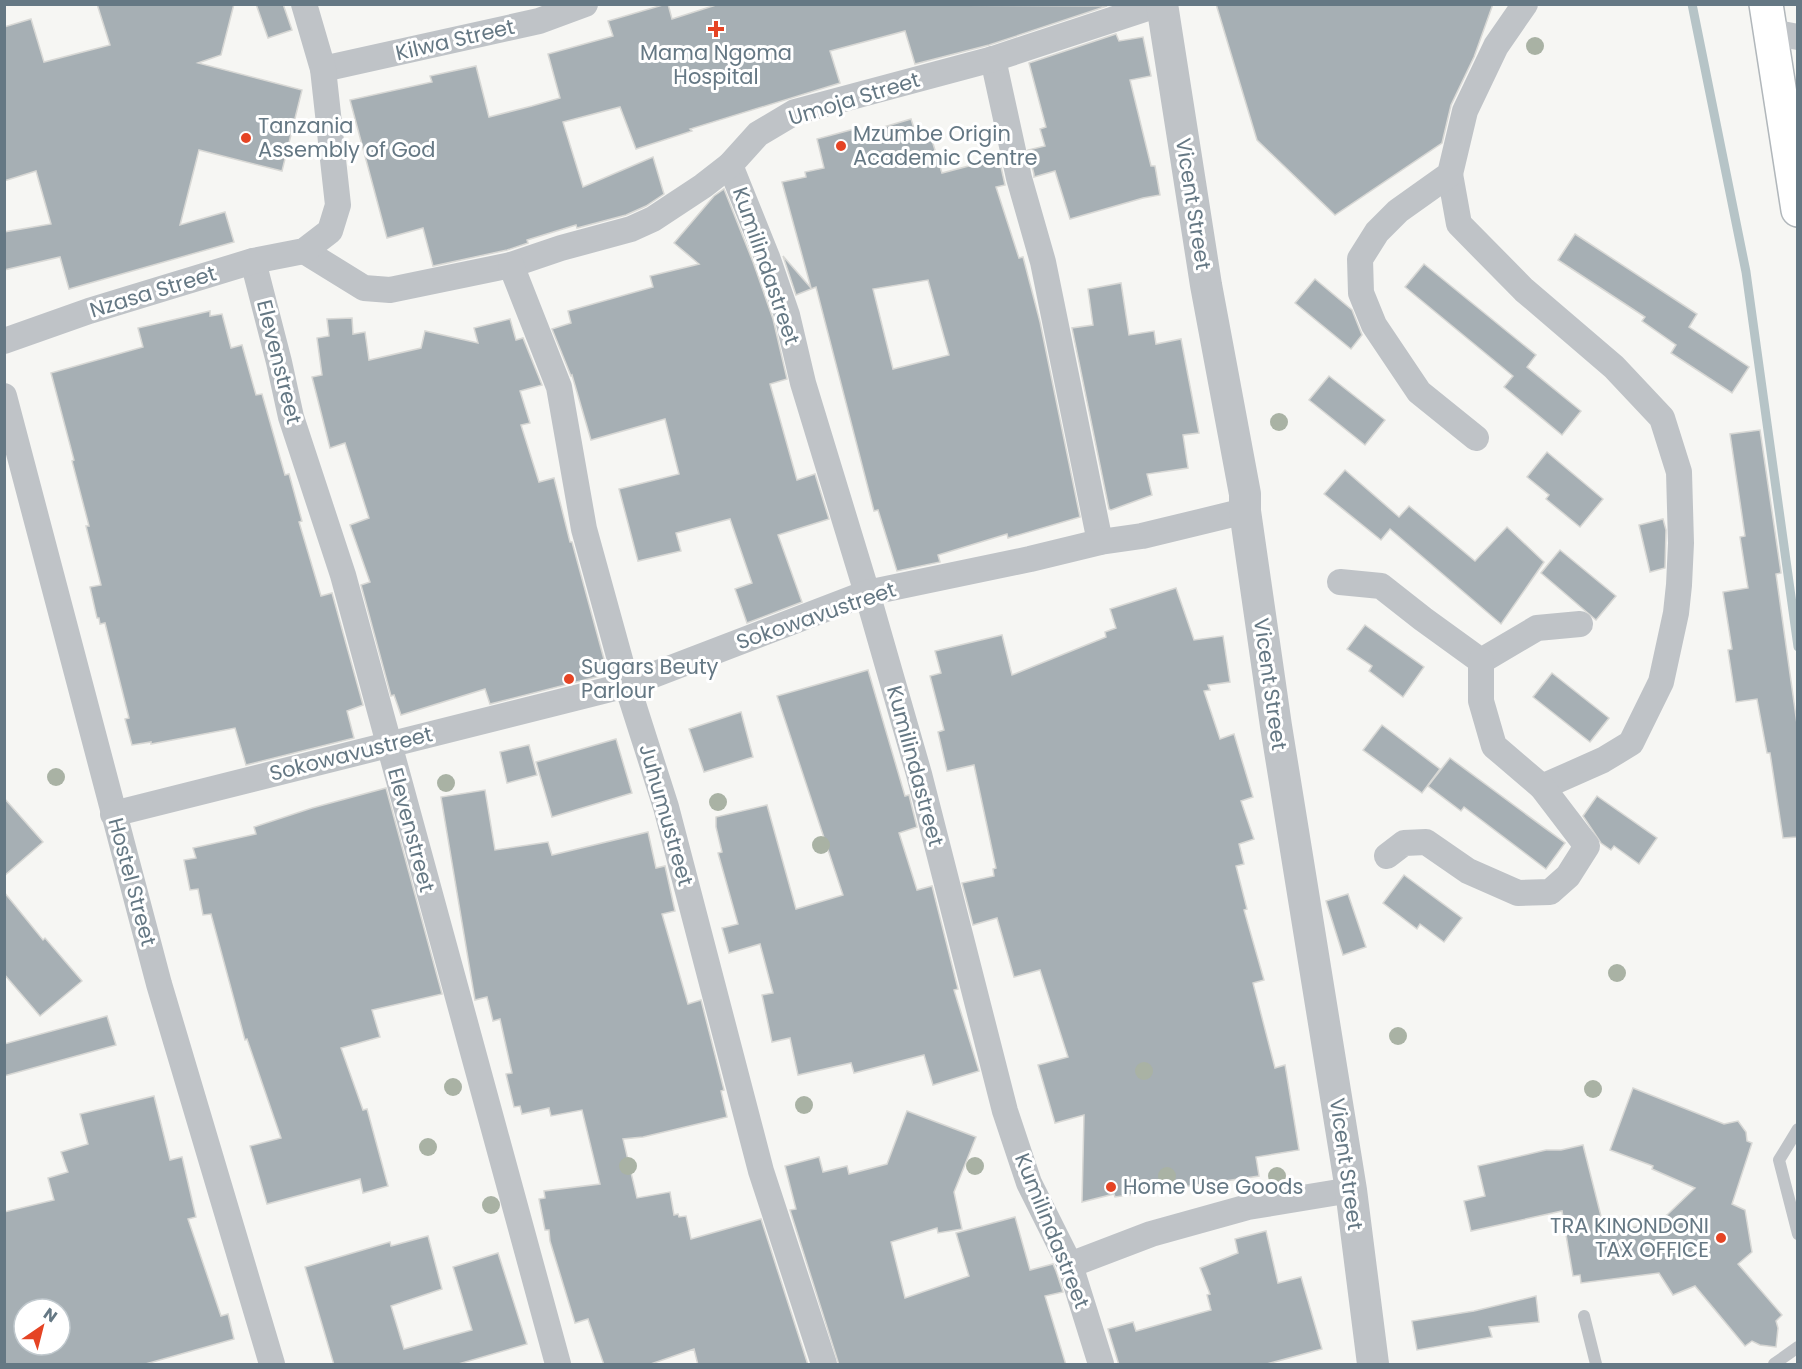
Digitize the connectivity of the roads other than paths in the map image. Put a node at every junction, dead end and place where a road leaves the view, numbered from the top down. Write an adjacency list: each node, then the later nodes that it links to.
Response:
1 (304, 4): 7 (street)
2 (585, 4): 7 (street, Kilwa Street)
3 (1161, 4): 6 (street, Umoja Street); 17 (street, Vicent Street)
4 (1525, 4): 9 (street)
5 (1778, 24): 10 (main road)
6 (993, 59): 8 (street, Umoja Street); 18 (street)
7 (323, 69): 11 (street)
8 (730, 165): 13 (street, Umoja Street); 20 (street, Kumilindastreet)
9 (1450, 174): 16 (street); 25 (street)
10 (1797, 210)
11 (304, 251): 12 (street, Nzasa Street); 13 (street, Umoja Street)
12 (253, 261): 14 (street, Nzasa Street); 24 (street, Elevenstreet)
13 (511, 266): 23 (street, Juhumustreet)
14 (4, 341)
15 (4, 396): 26 (street, Hostel Street)
16 (1476, 438)
17 (1245, 511): 18 (street, Sokowavustreet); 29 (street, Vicent Street)
18 (1100, 542): 20 (street, Sokowavustreet)
19 (1340, 582): 22 (street)
20 (867, 593): 23 (street, Sokowavustreet); 31 (street, Kumilindastreet)
21 (1580, 624): 22 (street)
22 (1481, 660): 25 (street)
23 (627, 685): 24 (street, Sokowavustreet); 36 (street, Juhumustreet)
24 (388, 744): 26 (street, Sokowavustreet); 35 (street, Elevenstreet)
25 (1542, 787): 27 (street)
26 (113, 813): 34 (street, Hostel Street)
27 (1386, 856)
28 (1797, 1129): 30 (lane)
29 (1351, 1190): 31 (street); 38 (street, Vicent Street)
30 (1797, 1234)
31 (1070, 1265): 37 (street, Kumilindastreet)
32 (1584, 1316): 39 (lane)
33 (1797, 1347): 40 (lane)
34 (272, 1365)
35 (558, 1365)
36 (824, 1365)
37 (1101, 1365)
38 (1373, 1365)
39 (1596, 1365)
40 (1774, 1365)

